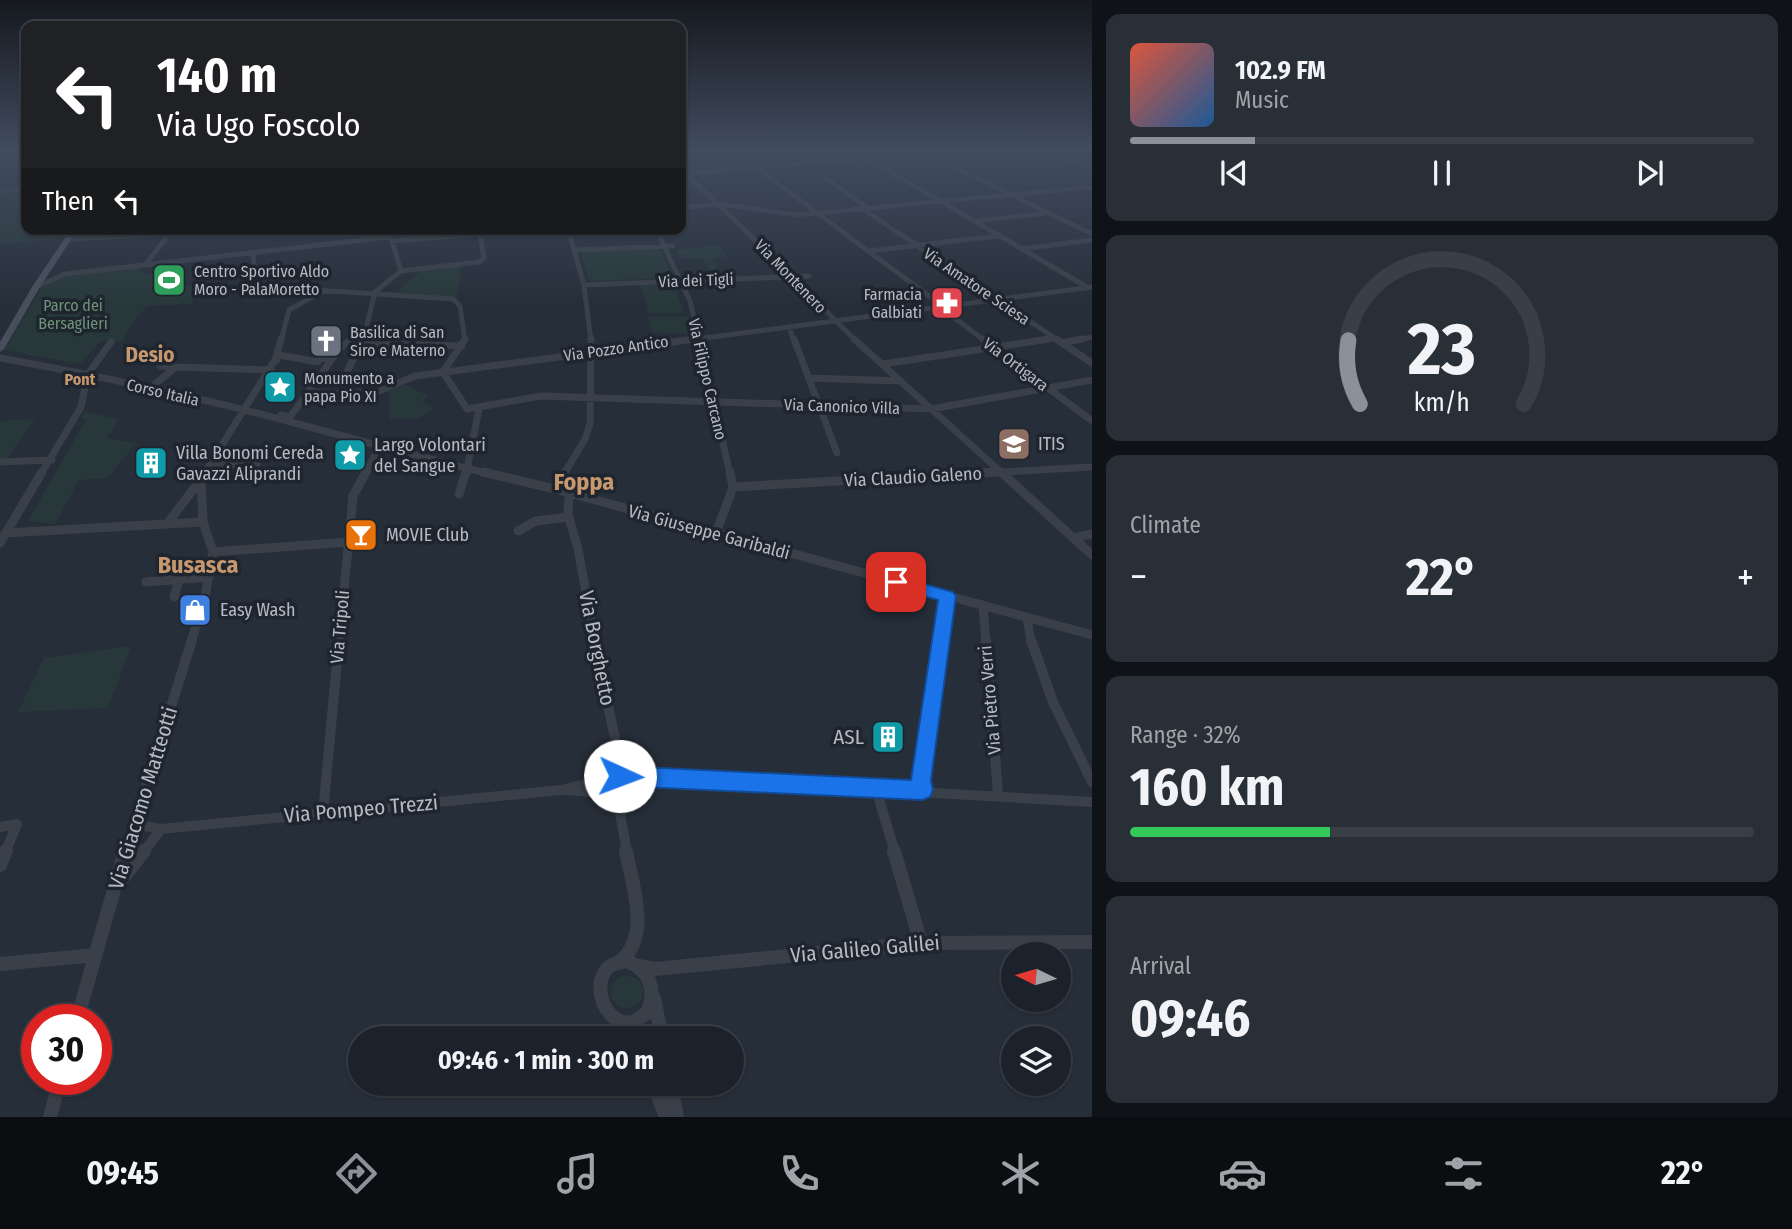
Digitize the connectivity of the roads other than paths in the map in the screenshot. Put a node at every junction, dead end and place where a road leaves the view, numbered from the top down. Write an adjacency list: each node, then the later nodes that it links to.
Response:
1 (802, 202): 10 (street, Via Ortigara)
2 (857, 202): 8 (street, Via Amatore Sciesa)
3 (940, 202): 8 (street)
4 (941, 202): 11 (street)
5 (1026, 202): 9 (street)
6 (720, 204): 7 (street); 10 (street); 26 (street, Via Montenero)
7 (686, 207)
8 (866, 209): 10 (street); 28 (street, Via Amatore Sciesa)
9 (1049, 213): 11 (street); 12 (street)
10 (818, 214): 32 (street, Via Ortigara)
11 (975, 221): 21 (street)
12 (1092, 234)
13 (71, 235): 23 (street)
14 (120, 235): 23 (street)
15 (169, 235): 34 (street)
16 (388, 235): 24 (street)
17 (464, 235): 22 (street)
18 (483, 235): 36 (street)
19 (570, 235): 31 (street)
20 (661, 235): 29 (street, Via Filippo Carcano)
21 (998, 236): 28 (street); 30 (street)
22 (451, 237): 24 (street)
23 (69, 239): 35 (street)
24 (391, 239): 33 (street); 36 (street)
25 (1092, 240): 30 (street)
26 (758, 241): 27 (street); 38 (street, Via Montenero)
27 (745, 242)
28 (916, 245): 32 (street); 46 (street, Via Amatore Sciesa)
29 (669, 246): 31 (street); 40 (street, Via Filippo Carcano)
30 (1021, 249): 43 (street)
31 (575, 250): 41 (street)
32 (868, 251): 47 (street, Via Ortigara)
33 (253, 253): 34 (street); 44 (street)
34 (146, 264): 37 (street)
35 (50, 268): 37 (street); 42 (street)
36 (401, 271): 45 (street)
37 (65, 274): 42 (street)
38 (792, 276): 39 (street, Via dei Tigli); 40 (street, Via dei Tigli); 48 (street, Via Montenero)
39 (808, 276)
40 (682, 281): 41 (street, Via dei Tigli); 51 (street, Via Filippo Carcano)
41 (584, 285): 59 (street)
42 (36, 287): 58 (street)
43 (1091, 288): 46 (street, Via Pozzo Antico)
44 (325, 289): 45 (street); 66 (street)
45 (375, 292): 50 (street); 56 (street)
46 (998, 300): 47 (street, Via Pozzo Antico); 53 (street, Via Amatore Sciesa)
47 (942, 307): 48 (street, Via Pozzo Antico); 57 (street, Via Ortigara)
48 (835, 322): 49 (street, Via Pozzo Antico); 64 (street)
49 (789, 327): 51 (street, Via Pozzo Antico); 69 (street)
50 (367, 328): 55 (street); 62 (street)
51 (699, 337): 59 (street, Via Pozzo Antico); 77 (street, Via Filippo Carcano)
52 (1092, 337): 53 (street)
53 (1059, 341): 57 (street); 63 (street, Via Amatore Sciesa)
54 (111, 342): 68 (street)
55 (362, 343): 56 (street); 75 (street)
56 (462, 346): 67 (street)
57 (994, 348): 64 (street); 72 (street, Via Ortigara)
58 (0, 349)
59 (593, 352): 67 (street, Via Pozzo Antico); 76 (street)
60 (165, 356): 65 (street)
61 (0, 358): 68 (street, Corso Italia)
62 (331, 359): 66 (street); 74 (street)
63 (1092, 363)
64 (883, 365): 71 (street)
65 (176, 367): 66 (street); 73 (street)
66 (270, 370): 79 (street)
67 (443, 372): 75 (street, Via Pozzo Antico); 80 (street)
68 (88, 374): 73 (street, Corso Italia); 85 (street)
69 (809, 378): 71 (street); 78 (street)
70 (1092, 380): 72 (street, Via Canonico Villa)
71 (901, 381): 81 (street)
72 (1047, 387): 81 (street, Via Canonico Villa); 82 (street, Via Ortigara)
73 (149, 389): 79 (street, Corso Italia)
74 (310, 392): 75 (street, Via Pozzo Antico); 79 (street)
75 (342, 394)
76 (590, 398): 77 (street, Via Canonico Villa); 80 (street, Via Canonico Villa); 94 (street)
77 (713, 402): 78 (street, Via Canonico Villa); 93 (street, Via Filippo Carcano)
78 (820, 405): 81 (street, Via Canonico Villa); 84 (street)
79 (246, 408): 83 (street, Via Giuseppe Garibaldi); 87 (street)
80 (479, 409): 90 (street)
81 (931, 409): 91 (street)
82 (1092, 421)
83 (379, 448): 90 (street, Via Giuseppe Garibaldi); 105 (street, Via Tripoli)
84 (837, 453)
85 (52, 460): 86 (street); 101 (street)
86 (0, 462)
87 (211, 464): 88 (street); 92 (street)
88 (257, 465)
89 (1092, 467): 91 (street, Via Claudio Galeno)
90 (467, 470): 94 (street, Via Giuseppe Garibaldi); 95 (street)
91 (1001, 472): 93 (street, Via Claudio Galeno); 104 (street)
92 (201, 479): 98 (street, Via Giacomo Matteotti); 99 (street)
93 (733, 486): 102 (street)
94 (555, 489): 96 (street, Via Giuseppe Garibaldi)
95 (459, 494)
96 (569, 494): 97 (street, Via Borghetto); 102 (street, Via Giuseppe Garibaldi)
97 (569, 517): 100 (street); 117 (street, Via Borghetto)
98 (203, 522): 99 (street); 107 (street, Via Giacomo Matteotti)
99 (167, 524): 101 (street)
100 (517, 531)
101 (3, 533): 106 (street)
102 (716, 533): 112 (street, Via Giuseppe Garibaldi)
103 (1092, 534): 104 (street)
104 (1073, 538): 108 (street)
105 (348, 542): 107 (street); 124 (street, Via Tripoli)
106 (0, 543)
107 (213, 552): 109 (street, Via Giacomo Matteotti)
108 (1092, 555)
109 (209, 576): 110 (street); 126 (street, Via Giacomo Matteotti)
110 (179, 579): 111 (street); 113 (street)
111 (146, 582)
112 (947, 596): 114 (street, Via Giuseppe Garibaldi); 121 (street)
113 (174, 597)
114 (983, 605): 115 (street, Via Giuseppe Garibaldi); 122 (street, Via Pietro Verri)
115 (1027, 617): 116 (street, Via Giuseppe Garibaldi); 118 (street)
116 (1092, 635)
117 (620, 776): 119 (street, Via Pompeo Trezzi); 120 (street, Via Pompeo Trezzi); 125 (street, Via Borghetto)
118 (1092, 782)
119 (876, 789): 121 (street, Via Pompeo Trezzi); 132 (street)
120 (561, 790): 124 (street, Via Pompeo Trezzi); 125 (street, Via Pompeo Trezzi)
121 (922, 790): 122 (street, Via Pompeo Trezzi)
122 (998, 794): 123 (street, Via Pompeo Trezzi)
123 (1092, 802)
124 (323, 813): 128 (street, Via Pompeo Trezzi)
125 (620, 813): 134 (street, Via Borghetto)
126 (133, 824): 128 (street, Via Pompeo Trezzi); 130 (street, Via Giacomo Matteotti)
127 (0, 827): 129 (street)
128 (161, 828): 130 (street)
129 (0, 865)
130 (115, 888): 133 (street, Via Giacomo Matteotti)
131 (1092, 942): 132 (street, Via Galileo Galilei)
132 (921, 943): 136 (street, Via Galileo Galilei)
133 (96, 955): 135 (street); 138 (street, Via Giacomo Matteotti)
134 (619, 962): 136 (street); 139 (street, Via Borghetto)
135 (0, 964)
136 (639, 966): 137 (street)
137 (653, 990): 139 (street); 141 (street)
138 (82, 1004)
139 (621, 1021): 140 (street, Via Borghetto)
140 (628, 1026)
141 (660, 1026)
142 (56, 1095): 145 (street)
143 (658, 1096): 146 (street)
144 (673, 1096): 147 (street)
145 (50, 1117)
146 (666, 1117)
147 (677, 1117)

